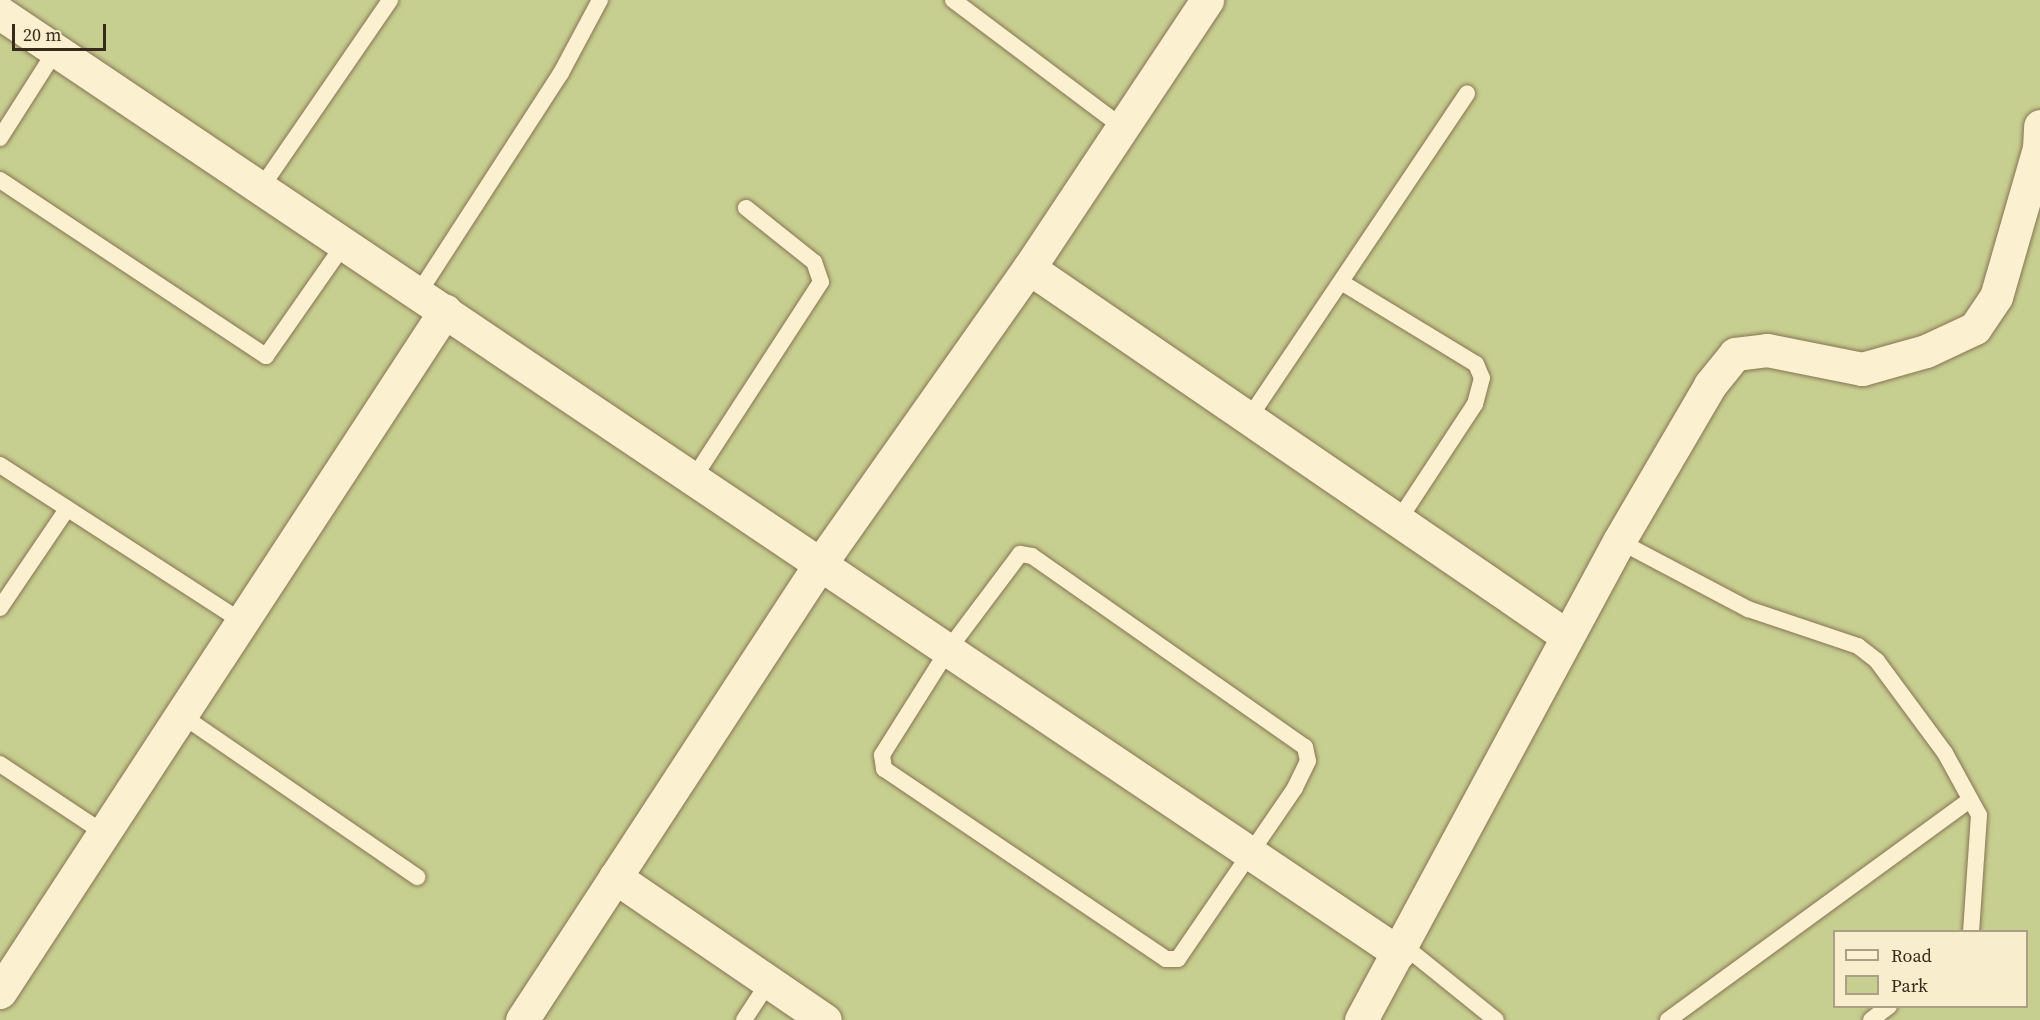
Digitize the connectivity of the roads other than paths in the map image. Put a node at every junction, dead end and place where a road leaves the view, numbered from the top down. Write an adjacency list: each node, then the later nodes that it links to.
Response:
1 (390, 0): 12 (lane)
2 (600, 0): 17 (lane)
3 (953, 0): 9 (lane)
4 (1207, 0): 9 (street)
5 (0, 13): 6 (street)
6 (56, 50): 10 (lane); 12 (street)
7 (1467, 94): 16 (lane)
8 (2040, 126): 24 (street)
9 (1122, 127): 15 (street)
10 (0, 138)
11 (0, 180): 14 (lane)
12 (261, 188): 14 (street)
13 (746, 208): 21 (lane)
14 (344, 244): 17 (street)
15 (1029, 268): 19 (street); 25 (street)
16 (1341, 282): 19 (lane); 23 (lane)
17 (418, 294): 18 (street)
18 (445, 311): 21 (street); 27 (street)
19 (1249, 418): 23 (street)
20 (0, 465): 22 (lane)
21 (693, 478): 25 (street)
22 (68, 508): 26 (lane); 27 (lane)
23 (1398, 521): 28 (street)
24 (1618, 541): 28 (street); 32 (lane)
25 (820, 564): 29 (street); 36 (street)
26 (0, 608)
27 (241, 621): 30 (street)
28 (1567, 636): 38 (street)
29 (948, 650): 34 (street); 34 (lane); 34 (lane)
30 (180, 714): 33 (street); 35 (lane)
31 (0, 764): 33 (lane)
32 (1970, 800): 37 (lane); 47 (lane)
33 (104, 833): 40 (street)
34 (1249, 852): 38 (street)
35 (417, 877)
36 (615, 878): 39 (street); 42 (street)
37 (1971, 930)
38 (1401, 949): 45 (street); 46 (lane)
39 (769, 982): 43 (lane); 44 (street)
40 (0, 992)
41 (1887, 1008): 48 (lane)
42 (522, 1020)
43 (744, 1020)
44 (825, 1020)
45 (1361, 1020)
46 (1496, 1020)
47 (1668, 1020)
48 (1870, 1020)

